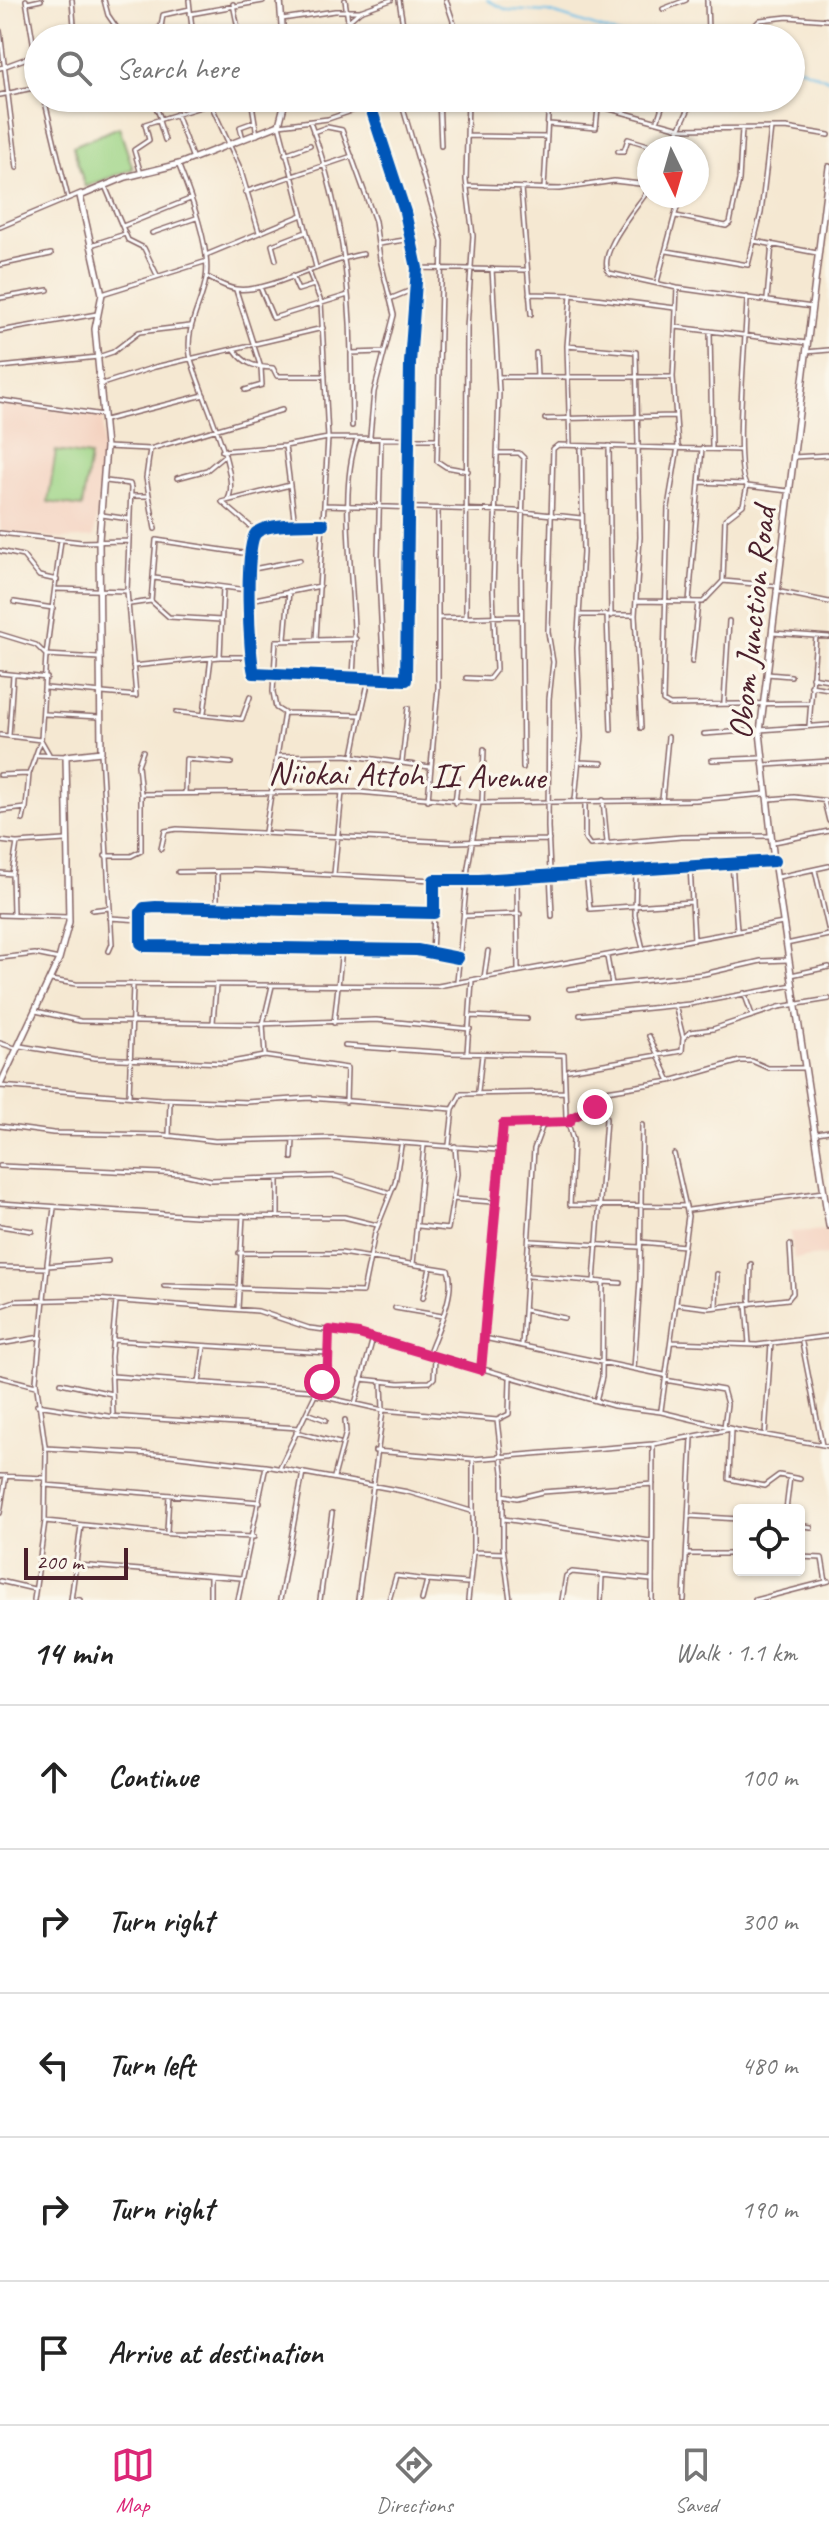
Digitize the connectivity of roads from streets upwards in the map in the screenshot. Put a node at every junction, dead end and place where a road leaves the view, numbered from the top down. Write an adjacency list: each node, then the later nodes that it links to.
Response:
1 (41, 0): 12 (street)
2 (72, 0): 23 (street)
3 (104, 0): 24 (street)
4 (189, 0): 18 (street)
5 (280, 0): 19 (street)
6 (345, 0): 16 (street)
7 (391, 0): 17 (street)
8 (399, 0): 30 (street)
9 (446, 0): 31 (street)
10 (686, 0): 15 (street)
11 (707, 0): 32 (street)
12 (27, 1): 22 (street)
13 (263, 1): 14 (street)
14 (233, 4): 18 (street); 27 (street)
15 (663, 9)
16 (346, 10): 17 (street); 19 (street); 21 (street)
17 (360, 11): 21 (street)
18 (190, 12): 25 (street); 26 (street)
19 (282, 19): 28 (street)
20 (829, 20): 33 (street)
21 (348, 21): 29 (street)
22 (31, 24)
23 (74, 24)
24 (114, 24)
25 (162, 24)
26 (192, 24)
27 (237, 24)
28 (282, 24)
29 (345, 24)
30 (403, 24)
31 (454, 24)
32 (708, 24)
33 (756, 24)
34 (0, 31): 36 (street)
35 (24, 59): 36 (street)
36 (2, 67): 38 (street)
37 (24, 90): 38 (street)
38 (8, 94): 39 (street); 85 (street)
39 (0, 95)
40 (47, 112): 96 (street)
41 (157, 112): 57 (street)
42 (184, 112): 56 (street)
43 (213, 112): 77 (street)
44 (253, 112): 59 (street)
45 (282, 112): 62 (street)
46 (345, 112): 60 (street)
47 (372, 112): 110 (street)
48 (404, 112): 125 (street)
49 (440, 112): 76 (street)
50 (468, 112): 69 (street)
51 (549, 112): 61 (street)
52 (598, 112): 61 (street)
53 (630, 112): 58 (street)
54 (660, 112): 58 (street)
55 (687, 112): 64 (street)
56 (176, 114): 57 (street); 81 (street)
57 (160, 119): 72 (street); 86 (street)
58 (658, 119): 64 (street)
59 (254, 122): 67 (street); 73 (street)
60 (310, 122): 62 (street); 66 (street)
61 (549, 124): 71 (street)
62 (279, 125): 67 (street); 79 (street)
63 (771, 128): 65 (street); 68 (street); 111 (street)
64 (679, 129): 65 (street); 70 (street)
65 (742, 129): 101 (street)
66 (313, 132): 80 (street); 83 (street)
67 (257, 135): 73 (street)
68 (829, 135)
69 (468, 136): 71 (street); 91 (street)
70 (676, 136)
71 (547, 137): 93 (street)
72 (165, 140)
73 (243, 141): 77 (street)
74 (637, 142): 78 (street)
75 (310, 145): 79 (street)
76 (441, 146)
77 (228, 147): 81 (street); 94 (street)
78 (618, 151)
79 (285, 154): 87 (street)
80 (353, 155): 83 (street); 112 (street)
81 (193, 159): 82 (street)
82 (179, 164): 86 (street); 97 (street)
83 (323, 165): 87 (street); 120 (street)
84 (829, 167): 88 (street, Obom Junction Road)
85 (17, 168)
86 (141, 174): 90 (street)
87 (291, 175): 94 (street); 100 (street)
88 (828, 183): 103 (street, Obom Junction Road)
89 (637, 185): 93 (street)
90 (105, 186): 95 (street); 104 (street)
91 (467, 186): 92 (street); 129 (street)
92 (521, 188): 93 (street); 130 (street)
93 (544, 189)
94 (245, 192): 106 (street)
95 (81, 193): 96 (street); 114 (street)
96 (68, 198): 105 (street)
97 (190, 199): 102 (street); 104 (street)
98 (637, 205): 134 (street)
99 (678, 208): 101 (street)
100 (302, 215): 106 (street); 107 (street)
101 (676, 216): 115 (street)
102 (196, 218): 108 (street); 119 (street)
103 (826, 220): 116 (street, Obom Junction Road)
104 (122, 226): 109 (street)
105 (0, 227)
106 (259, 232): 119 (street)
107 (306, 232): 121 (street); 124 (street)
108 (152, 233)
109 (125, 234): 114 (street); 131 (street)
110 (411, 239): 112 (street); 126 (street)
111 (754, 241): 113 (street); 115 (street)
112 (378, 244): 147 (street)
113 (772, 244): 116 (street); 148 (street)
114 (90, 245): 141 (street)
115 (667, 251): 134 (street)
116 (818, 253): 150 (street, Obom Junction Road)
117 (51, 254): 123 (street)
118 (363, 254): 120 (street)
119 (205, 256): 122 (street)
120 (343, 257): 124 (street); 143 (street)
121 (276, 260)
122 (206, 261): 131 (street); 133 (street)
123 (0, 265)
124 (316, 267): 128 (street)
125 (444, 267): 126 (street); 129 (street); 196 (street)
126 (417, 268): 138 (street)
127 (492, 269): 129 (street); 130 (street); 174 (street)
128 (308, 270): 132 (street); 135 (street)
129 (468, 270): 212 (street)
130 (526, 270): 142 (street)
131 (157, 275): 141 (street)
132 (292, 275): 135 (street); 136 (street)
133 (207, 277): 140 (street); 154 (street)
134 (657, 282): 137 (street)
135 (314, 285): 149 (street)
136 (259, 287): 140 (street); 149 (street)
137 (677, 288): 145 (street); 151 (street)
138 (414, 289): 147 (street); 195 (street)
139 (48, 290): 146 (street)
140 (236, 290): 161 (street)
141 (102, 294): 152 (street)
142 (529, 294): 144 (street); 153 (street)
143 (348, 295): 149 (street); 167 (street)
144 (571, 295): 151 (street); 162 (street)
145 (747, 297): 148 (street); 159 (street)
146 (0, 298)
147 (392, 298): 165 (street)
148 (767, 299): 150 (street)
149 (321, 302): 156 (street)
150 (812, 307): 160 (street, Obom Junction Road)
151 (675, 308): 155 (street)
152 (97, 314): 157 (street); 169 (street)
153 (531, 314)
154 (190, 326): 169 (street); 170 (street)
155 (675, 327): 158 (street); 177 (street)
156 (323, 328): 161 (street); 173 (street)
157 (0, 331)
158 (710, 331): 159 (street); 206 (street)
159 (747, 334): 160 (street); 207 (street)
160 (807, 343): 166 (street, Obom Junction Road)
161 (254, 346): 163 (street); 172 (street)
162 (567, 346): 176 (street); 178 (street)
163 (235, 350): 170 (street); 172 (street)
164 (829, 350): 166 (street)
165 (384, 352): 167 (street); 191 (street)
166 (806, 352): 211 (street, Obom Junction Road)
167 (351, 353): 189 (street)
168 (536, 353): 175 (street)
169 (98, 357): 171 (street); 179 (street)
170 (191, 358): 179 (street); 181 (street)
171 (0, 367)
172 (261, 368): 173 (street); 180 (street)
173 (325, 376): 192 (street)
174 (498, 377): 175 (street); 209 (street)
175 (537, 377): 178 (street)
176 (638, 377): 177 (street); 178 (street); 185 (street)
177 (673, 377): 184 (street)
178 (567, 378): 187 (street)
179 (101, 385): 186 (street)
180 (245, 390)
181 (204, 395): 186 (street); 190 (street)
182 (0, 400): 186 (street)
183 (282, 410): 190 (street)
184 (675, 416): 185 (street); 203 (street)
185 (638, 417): 187 (street); 198 (street)
186 (105, 418): 201 (street)
187 (570, 418): 188 (street); 197 (street)
188 (545, 419)
189 (352, 426)
190 (216, 429): 205 (street); 208 (street)
191 (370, 436): 193 (street); 194 (street)
192 (328, 438): 193 (street); 199 (street); 222 (street)
193 (357, 439): 223 (street)
194 (381, 439): 195 (street); 224 (street)
195 (408, 439): 196 (street); 225 (street)
196 (436, 439): 212 (street)
197 (570, 445): 202 (street); 231 (street)
198 (639, 445): 200 (street); 203 (street); 259 (street)
199 (285, 446): 208 (street); 216 (street)
200 (609, 446): 202 (street); 272 (street)
201 (106, 447): 205 (street); 214 (street)
202 (581, 447): 232 (street)
203 (678, 447): 204 (street); 260 (street)
204 (702, 448): 206 (street); 215 (street)
205 (150, 449): 220 (street)
206 (712, 449): 207 (street)
207 (739, 450): 217 (street)
208 (224, 453): 213 (street); 221 (street)
209 (498, 453): 228 (street); 229 (street)
210 (829, 455): 211 (street)
211 (791, 457): 218 (street, Obom Junction Road)
212 (468, 471): 227 (street)
213 (177, 478)
214 (105, 481): 219 (street); 230 (street)
215 (699, 482): 217 (street); 262 (street)
216 (290, 485): 221 (street); 235 (street)
217 (746, 485): 218 (street); 248 (street)
218 (788, 491): 253 (street, Obom Junction Road)
219 (131, 496): 220 (street); 233 (street)
220 (149, 496): 236 (street)
221 (228, 499): 237 (street)
222 (324, 505): 223 (street); 234 (street)
223 (350, 505): 224 (street); 282 (street)
224 (380, 505): 225 (street); 300 (street)
225 (409, 509): 226 (street); 300 (street)
226 (438, 509): 227 (street); 273 (street)
227 (468, 510): 228 (street); 270 (street)
228 (496, 511): 229 (street); 267 (street)
229 (524, 512): 231 (street); 271 (street)
230 (102, 515): 233 (street); 240 (street)
231 (553, 515): 232 (street); 358 (street)
232 (581, 518): 268 (street)
233 (129, 519): 241 (street)
234 (323, 524): 235 (street); 249 (street)
235 (295, 525): 237 (street)
236 (155, 529)
237 (257, 532): 243 (street)
238 (0, 533): 239 (street)
239 (61, 540): 240 (street); 247 (street)
240 (99, 540): 241 (street); 252 (street)
241 (128, 541): 255 (street)
242 (0, 551): 247 (street)
243 (249, 554): 245 (street); 246 (street)
244 (300, 560): 245 (street)
245 (248, 570): 254 (street)
246 (154, 578): 250 (street); 258 (street)
247 (57, 580): 251 (street)
248 (723, 581): 253 (street); 263 (street)
249 (321, 586): 256 (street); 281 (street)
250 (223, 587): 254 (street); 274 (street)
251 (56, 589): 252 (street); 266 (street)
252 (98, 589): 255 (street); 286 (street)
253 (776, 589): 264 (street); 276 (street, Obom Junction Road)
254 (247, 590): 257 (street)
255 (127, 591): 265 (street)
256 (289, 591): 257 (street); 280 (street)
257 (250, 600): 285 (street)
258 (151, 601): 265 (street); 274 (street)
259 (636, 601): 260 (street); 269 (street)
260 (664, 601): 262 (street); 307 (street)
261 (14, 602): 266 (street)
262 (689, 602): 263 (street)
263 (698, 602): 288 (street)
264 (829, 602)
265 (129, 604): 289 (street)
266 (53, 608): 283 (street)
267 (495, 615): 270 (street); 271 (street); 298 (street)
268 (579, 615): 272 (street); 339 (street)
269 (635, 615): 272 (street); 319 (street)
270 (466, 616): 273 (street)
271 (521, 616): 344 (street)
272 (609, 616): 320 (street)
273 (438, 618): 343 (street)
274 (221, 620): 284 (street)
275 (729, 621): 307 (street)
276 (770, 633): 278 (street); 291 (street, Obom Junction Road)
277 (0, 634): 283 (street)
278 (816, 636): 279 (street); 296 (street)
279 (829, 637)
280 (285, 639): 281 (street); 294 (street)
281 (316, 639): 282 (street)
282 (356, 639): 293 (street)
283 (46, 655): 286 (street); 297 (street)
284 (220, 657): 285 (street); 287 (street)
285 (252, 657): 294 (street)
286 (99, 658): 305 (street)
287 (211, 658): 289 (street); 314 (street)
288 (692, 662)
289 (133, 666): 305 (street)
290 (0, 673): 292 (street)
291 (765, 674): 295 (street); 309 (street, Obom Junction Road)
292 (13, 675): 297 (street); 324 (street)
293 (353, 675): 294 (street); 299 (street)
294 (274, 676): 312 (street)
295 (791, 676)
296 (812, 677): 301 (street); 302 (street)
297 (47, 678): 303 (street)
298 (466, 678)
299 (369, 679): 300 (street); 315 (street)
300 (384, 680)
301 (829, 680)
302 (811, 686): 304 (street); 308 (street)
303 (46, 688): 305 (street); 313 (street)
304 (829, 689)
305 (99, 693): 316 (street)
306 (250, 697): 314 (street)
307 (724, 702): 309 (street)
308 (809, 703): 309 (street); 318 (street)
309 (761, 705): 321 (street, Obom Junction Road)
310 (408, 708): 338 (street)
311 (176, 712): 314 (street)
312 (284, 713): 315 (street); 334 (street)
313 (45, 714): 316 (street); 326 (street)
314 (204, 714)
315 (361, 715): 332 (street)
316 (99, 717): 329 (street)
317 (829, 725): 318 (street)
318 (809, 726): 321 (street)
319 (641, 728)
320 (611, 730)
321 (760, 732): 322 (street); 335 (street, Obom Junction Road)
322 (704, 734)
323 (0, 735): 324 (street)
324 (9, 736): 326 (street)
325 (668, 737): 357 (street)
326 (41, 740): 330 (street); 331 (street)
327 (484, 749): 361 (street)
328 (143, 751): 350 (street)
329 (101, 752): 333 (street); 377 (street)
330 (49, 754): 331 (street); 333 (street)
331 (35, 755): 345 (street)
332 (353, 755): 334 (street); 338 (street)
333 (66, 756): 370 (street)
334 (279, 756): 351 (street)
335 (761, 758): 336 (street); 342 (street, Obom Junction Road)
336 (712, 760)
337 (829, 761): 342 (street)
338 (402, 762): 343 (street)
339 (579, 762): 341 (street); 354 (street)
340 (231, 763): 349 (street)
341 (602, 763)
342 (762, 766): 352 (street, Obom Junction Road)
343 (430, 767): 353 (street)
344 (523, 768)
345 (29, 774): 346 (street); 362 (street)
346 (0, 775)
347 (458, 777): 360 (street)
348 (342, 792): 351 (street, Niiokai Attoh II Avenue); 353 (street, Niiokai Attoh II Avenue); 368 (street)
349 (185, 793): 350 (street, Niiokai Attoh II Avenue); 351 (street, Niiokai Attoh II Avenue)
350 (141, 794): 377 (street)
351 (270, 795): 367 (street)
352 (766, 797): 357 (street, Niiokai Attoh II Avenue); 359 (street, Niiokai Attoh II Avenue); 369 (street, Obom Junction Road)
353 (428, 800): 360 (street, Niiokai Attoh II Avenue)
354 (575, 800): 355 (street, Niiokai Attoh II Avenue); 358 (street, Niiokai Attoh II Avenue)
355 (585, 800): 356 (street, Niiokai Attoh II Avenue); 374 (street)
356 (603, 800): 357 (street, Niiokai Attoh II Avenue); 374 (street)
357 (662, 800)
358 (549, 801): 361 (street, Niiokai Attoh II Avenue); 371 (street)
359 (827, 801): 365 (street)
360 (455, 803): 361 (street, Niiokai Attoh II Avenue)
361 (481, 803): 373 (street)
362 (25, 810): 363 (street); 364 (street)
363 (0, 811)
364 (23, 820)
365 (829, 821)
366 (829, 831): 369 (street)
367 (265, 833): 368 (street); 376 (street)
368 (337, 837): 373 (street); 389 (street)
369 (771, 839): 374 (street); 378 (street, Obom Junction Road)
370 (65, 840): 375 (street); 408 (street)
371 (549, 840): 373 (street); 390 (street)
372 (0, 841): 375 (street)
373 (472, 841): 394 (street)
374 (607, 842)
375 (17, 843): 388 (street)
376 (161, 849)
377 (105, 856): 399 (street)
378 (774, 861): 379 (street); 392 (street, Obom Junction Road)
379 (732, 863): 380 (street); 412 (street)
380 (690, 865): 382 (street); 397 (street)
381 (829, 866): 383 (street)
382 (636, 869): 386 (street); 398 (street)
383 (815, 870): 392 (street); 396 (street)
384 (178, 872): 385 (street)
385 (217, 872): 389 (street); 401 (street)
386 (586, 872): 390 (street); 398 (street)
387 (0, 873): 388 (street)
388 (12, 874): 402 (street)
389 (334, 874): 393 (street)
390 (549, 875): 391 (street); 407 (street)
391 (517, 878): 394 (street); 404 (street)
392 (777, 878): 411 (street, Obom Junction Road)
393 (434, 880): 394 (street); 403 (street)
394 (466, 881): 406 (street)
395 (829, 898): 396 (street)
396 (823, 899): 413 (street)
397 (691, 902): 398 (street); 414 (street)
398 (637, 905): 417 (street)
399 (109, 908): 400 (street); 409 (street)
400 (92, 910)
401 (217, 911): 403 (street); 410 (street)
402 (13, 913): 405 (street); 408 (street)
403 (434, 913): 420 (street)
404 (520, 914): 406 (street); 427 (street)
405 (0, 915)
406 (464, 916): 423 (street)
407 (552, 916)
408 (69, 917): 424 (street)
409 (110, 918): 410 (street); 418 (street)
410 (141, 920): 416 (street)
411 (783, 923): 412 (street); 415 (street, Obom Junction Road)
412 (737, 930): 414 (street)
413 (829, 934): 415 (street)
414 (694, 940): 417 (street)
415 (786, 944): 425 (street, Obom Junction Road)
416 (342, 949): 420 (street); 438 (street)
417 (643, 949): 421 (street)
418 (109, 951)
419 (488, 951): 429 (street)
420 (432, 954): 423 (street)
421 (606, 956): 427 (street); 435 (street)
422 (0, 958): 424 (street)
423 (458, 958): 432 (street)
424 (59, 959): 430 (street)
425 (788, 960): 428 (street, Obom Junction Road); 435 (street)
426 (829, 967): 428 (street)
427 (518, 971): 429 (street)
428 (791, 975): 437 (street, Obom Junction Road)
429 (484, 978): 431 (street)
430 (49, 980): 436 (street); 444 (street)
431 (472, 981): 432 (street); 447 (street)
432 (457, 982): 438 (street)
433 (216, 984): 434 (street); 436 (street); 450 (street)
434 (273, 984): 438 (street); 452 (street)
435 (612, 984): 439 (street)
436 (133, 985): 449 (street)
437 (793, 985): 440 (street); 443 (street, Obom Junction Road)
438 (339, 987): 451 (street)
439 (569, 989)
440 (744, 993): 442 (street); 446 (street)
441 (829, 999): 443 (street)
442 (675, 1005): 445 (street); 455 (street)
443 (796, 1006): 446 (street); 464 (street, Obom Junction Road)
444 (33, 1010): 449 (street); 458 (street)
445 (580, 1015)
446 (752, 1015): 455 (street)
447 (471, 1016): 448 (street); 453 (street)
448 (527, 1019)
449 (134, 1022): 450 (street); 463 (street)
450 (213, 1022): 452 (street)
451 (334, 1023): 452 (street); 453 (street)
452 (263, 1024): 461 (street)
453 (470, 1029): 459 (street)
454 (649, 1036): 462 (street)
455 (683, 1038): 462 (street)
456 (0, 1043): 458 (street)
457 (345, 1046): 459 (street)
458 (16, 1047): 463 (street); 467 (street)
459 (467, 1053): 460 (street)
460 (482, 1054): 465 (street); 468 (street)
461 (265, 1056): 463 (street); 472 (street)
462 (659, 1057): 465 (street); 466 (street)
463 (131, 1060): 470 (street)
464 (804, 1068): 466 (street); 481 (street, Obom Junction Road)
465 (566, 1070): 469 (street)
466 (670, 1081): 473 (street)
467 (0, 1085): 470 (street)
468 (478, 1091): 469 (street); 474 (street)
469 (565, 1092): 476 (street)
470 (129, 1096): 471 (street)
471 (170, 1100): 472 (street); 480 (street)
472 (346, 1102): 474 (street)
473 (602, 1104): 476 (street); 498 (street)
474 (453, 1109): 484 (street)
475 (544, 1122): 476 (street); 487 (street); 508 (street)
476 (570, 1122): 498 (street)
477 (642, 1125): 497 (street)
478 (0, 1126): 480 (street)
479 (829, 1131): 481 (street)
480 (169, 1136): 482 (street)
481 (814, 1136): 492 (street, Obom Junction Road)
482 (293, 1139): 485 (street); 489 (street)
483 (424, 1145): 484 (street); 485 (street); 505 (street)
484 (449, 1145): 486 (street)
485 (401, 1146): 493 (street)
486 (455, 1146): 487 (street); 494 (street)
487 (499, 1151): 495 (street)
488 (674, 1154): 500 (street)
489 (292, 1158)
490 (0, 1166): 491 (street)
491 (278, 1178): 493 (street); 502 (street)
492 (825, 1189): 500 (street); 506 (street, Obom Junction Road)
493 (391, 1193): 503 (street)
494 (453, 1199): 495 (street); 505 (street)
495 (494, 1202): 545 (street)
496 (0, 1203): 499 (street)
497 (641, 1206): 498 (street); 500 (street); 509 (street)
498 (600, 1207): 510 (street)
499 (54, 1208): 501 (street); 520 (street)
500 (687, 1208): 512 (street)
501 (243, 1215): 502 (street); 514 (street)
502 (278, 1216): 503 (street)
503 (377, 1225): 515 (street)
504 (0, 1226): 507 (street)
505 (419, 1226): 517 (street)
506 (829, 1226)
507 (32, 1231)
508 (530, 1241): 510 (street); 523 (street)
509 (641, 1242): 512 (street); 513 (street)
510 (596, 1244): 513 (street); 524 (street)
511 (790, 1245): 533 (street)
512 (684, 1246): 532 (street)
513 (639, 1247): 558 (street)
514 (239, 1253): 515 (street); 528 (street)
515 (369, 1255): 517 (street); 528 (street)
516 (108, 1261): 520 (street)
517 (413, 1264): 521 (street)
518 (751, 1264): 533 (street)
519 (0, 1267): 520 (street)
520 (47, 1267): 531 (street)
521 (430, 1268): 529 (street); 539 (street)
522 (717, 1274): 535 (street)
523 (529, 1276): 524 (street); 538 (street)
524 (594, 1282): 525 (street)
525 (603, 1282): 526 (street); 557 (street)
526 (621, 1283)
527 (164, 1286): 528 (street)
528 (238, 1290): 537 (street)
529 (423, 1298)
530 (116, 1301): 531 (street); 537 (street); 546 (street)
531 (46, 1302): 534 (street); 543 (street)
532 (676, 1304): 535 (street); 547 (street)
533 (748, 1304): 535 (street); 552 (street)
534 (0, 1306)
535 (716, 1307)
536 (395, 1308): 539 (street)
537 (238, 1309): 541 (street)
538 (525, 1310): 540 (street); 551 (street)
539 (442, 1316): 555 (street)
540 (564, 1318)
541 (329, 1330): 544 (street); 554 (street)
542 (829, 1336): 548 (street)
543 (41, 1337): 550 (street); 568 (street)
544 (373, 1338): 555 (street); 564 (street)
545 (484, 1338): 551 (street); 559 (street)
546 (113, 1340): 553 (street); 560 (street)
547 (671, 1342): 552 (street); 563 (street)
548 (801, 1342): 549 (street); 588 (street)
549 (771, 1343): 552 (street); 584 (street)
550 (0, 1344)
551 (522, 1345): 557 (street)
552 (749, 1345)
553 (204, 1347): 554 (street); 567 (street)
554 (328, 1353): 569 (street)
555 (428, 1355): 556 (street)
556 (435, 1357): 559 (street); 565 (street)
557 (601, 1363): 558 (street); 571 (street)
558 (634, 1369): 563 (street)
559 (481, 1370): 562 (street)
560 (112, 1376): 567 (street); 570 (street)
561 (0, 1377): 568 (street)
562 (510, 1377): 571 (street); 580 (street)
563 (665, 1378): 575 (street); 581 (street)
564 (361, 1379): 565 (street); 573 (street)
565 (382, 1382): 574 (street)
566 (61, 1383): 570 (street)
567 (199, 1384): 569 (street)
568 (36, 1386): 572 (street)
569 (317, 1393): 573 (street); 576 (street)
570 (112, 1394): 577 (street)
571 (596, 1401): 575 (street)
572 (37, 1405): 577 (street); 590 (street)
573 (355, 1405): 574 (street)
574 (383, 1410): 580 (street); 591 (street)
575 (661, 1412): 581 (street)
576 (307, 1413): 578 (street); 583 (street)
577 (113, 1416): 583 (street)
578 (326, 1420)
579 (345, 1420): 586 (street)
580 (497, 1420): 592 (street)
581 (724, 1427): 582 (street)
582 (731, 1429): 584 (street); 585 (street); 600 (street)
583 (297, 1430): 586 (street); 595 (street)
584 (765, 1435): 588 (street)
585 (692, 1438): 587 (street); 613 (street)
586 (340, 1444): 599 (street)
587 (653, 1444): 592 (street); 603 (street)
588 (822, 1445): 589 (street)
589 (829, 1446)
590 (45, 1448): 594 (street); 601 (street)
591 (375, 1451): 593 (street); 605 (street)
592 (501, 1457): 593 (street); 607 (street)
593 (473, 1459): 610 (street)
594 (266, 1466): 595 (street); 608 (street)
595 (280, 1469): 596 (street)
596 (303, 1472): 599 (street); 645 (street)
597 (0, 1476): 598 (street)
598 (6, 1476): 601 (street); 611 (street)
599 (334, 1477): 605 (street)
600 (790, 1477): 602 (street); 609 (street)
601 (45, 1478): 604 (street)
602 (800, 1479)
603 (653, 1484): 607 (street); 622 (street)
604 (45, 1485): 606 (street); 616 (street)
605 (371, 1485): 610 (street); 647 (street)
606 (169, 1495): 608 (street); 620 (street)
607 (503, 1495): 614 (street)
608 (261, 1502): 621 (street)
609 (787, 1504)
610 (471, 1511): 623 (street)
611 (0, 1513)
612 (332, 1513): 646 (street)
613 (689, 1516): 615 (street); 625 (street)
614 (503, 1519): 622 (street); 624 (street)
615 (733, 1519)
616 (45, 1521): 617 (street); 637 (street)
617 (81, 1526): 620 (street); 628 (street)
618 (805, 1526): 619 (street)
619 (811, 1527)
620 (167, 1533): 621 (street)
621 (254, 1537): 631 (street)
622 (650, 1541): 633 (street)
623 (473, 1552): 624 (street); 636 (street)
624 (503, 1553): 640 (street)
625 (687, 1554): 626 (street); 655 (street)
626 (733, 1554)
627 (805, 1557): 635 (street)
628 (77, 1565): 630 (street); 639 (street)
629 (602, 1575): 633 (street); 652 (street); 653 (street)
630 (210, 1576): 631 (street); 643 (street)
631 (241, 1578): 644 (street)
632 (427, 1580): 636 (street); 648 (street); 649 (street)
633 (652, 1580): 654 (street)
634 (0, 1581): 637 (street)
635 (828, 1582): 638 (street)
636 (469, 1584): 650 (street)
637 (34, 1589): 641 (street)
638 (783, 1593): 656 (street); 657 (street)
639 (71, 1599): 642 (street)
640 (510, 1599): 651 (street)
641 (34, 1600)
642 (80, 1600)
643 (210, 1600)
644 (238, 1600)
645 (280, 1600)
646 (320, 1600)
647 (358, 1600)
648 (389, 1600)
649 (422, 1600)
650 (468, 1600)
651 (516, 1600)
652 (562, 1600)
653 (601, 1600)
654 (652, 1600)
655 (684, 1600)
656 (755, 1600)
657 (785, 1600)

